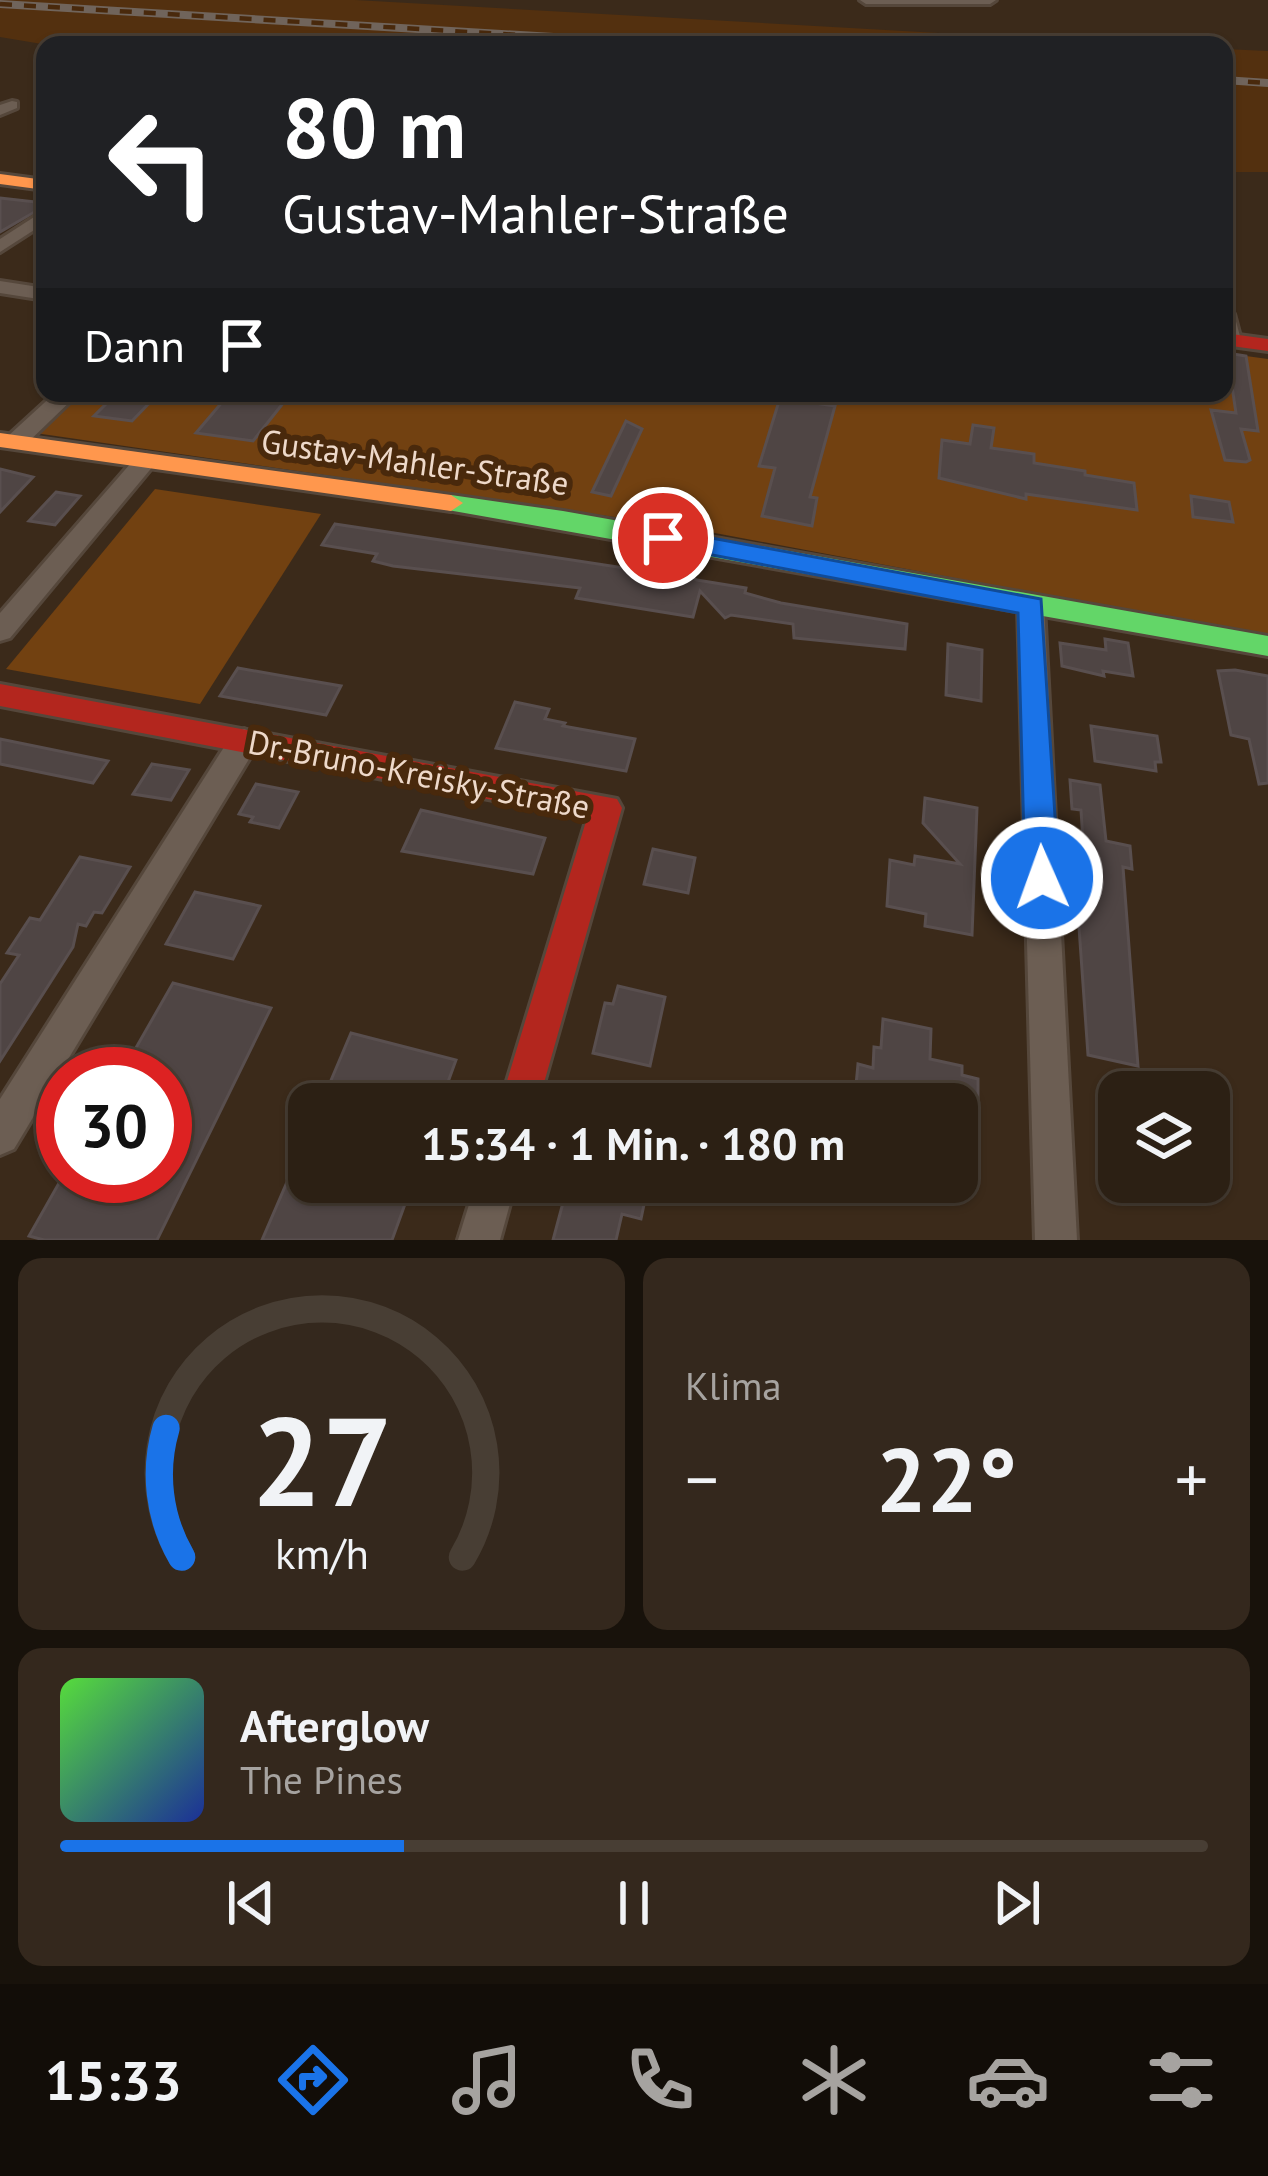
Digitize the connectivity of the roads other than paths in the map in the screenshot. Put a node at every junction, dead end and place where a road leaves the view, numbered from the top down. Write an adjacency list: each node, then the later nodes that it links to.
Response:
1 (866, 0): 2 (street)
2 (881, 0): 3 (street)
3 (990, 0)
4 (0, 179): 5 (street)
5 (36, 184)
6 (36, 221): 7 (street)
7 (0, 247)
8 (0, 287): 9 (street)
9 (36, 293)
10 (1233, 333): 11 (street)
11 (1268, 345)
12 (57, 402): 13 (street)
13 (7, 441): 14 (street, Gustav-Mahler-Straße)
14 (146, 460): 15 (street, Gustav-Mahler-Straße); 16 (street)
15 (1031, 606): 17 (street, Gustav-Mahler-Straße); 24 (street)
16 (0, 631)
17 (1268, 646)
18 (0, 695): 19 (street, Dr.-Bruno-Kreisky-Straße)
19 (244, 741): 20 (street, Dr.-Bruno-Kreisky-Straße); 21 (street)
20 (525, 1083)
21 (0, 1136)
22 (490, 1203): 23 (street)
23 (479, 1240)
24 (1056, 1240)

